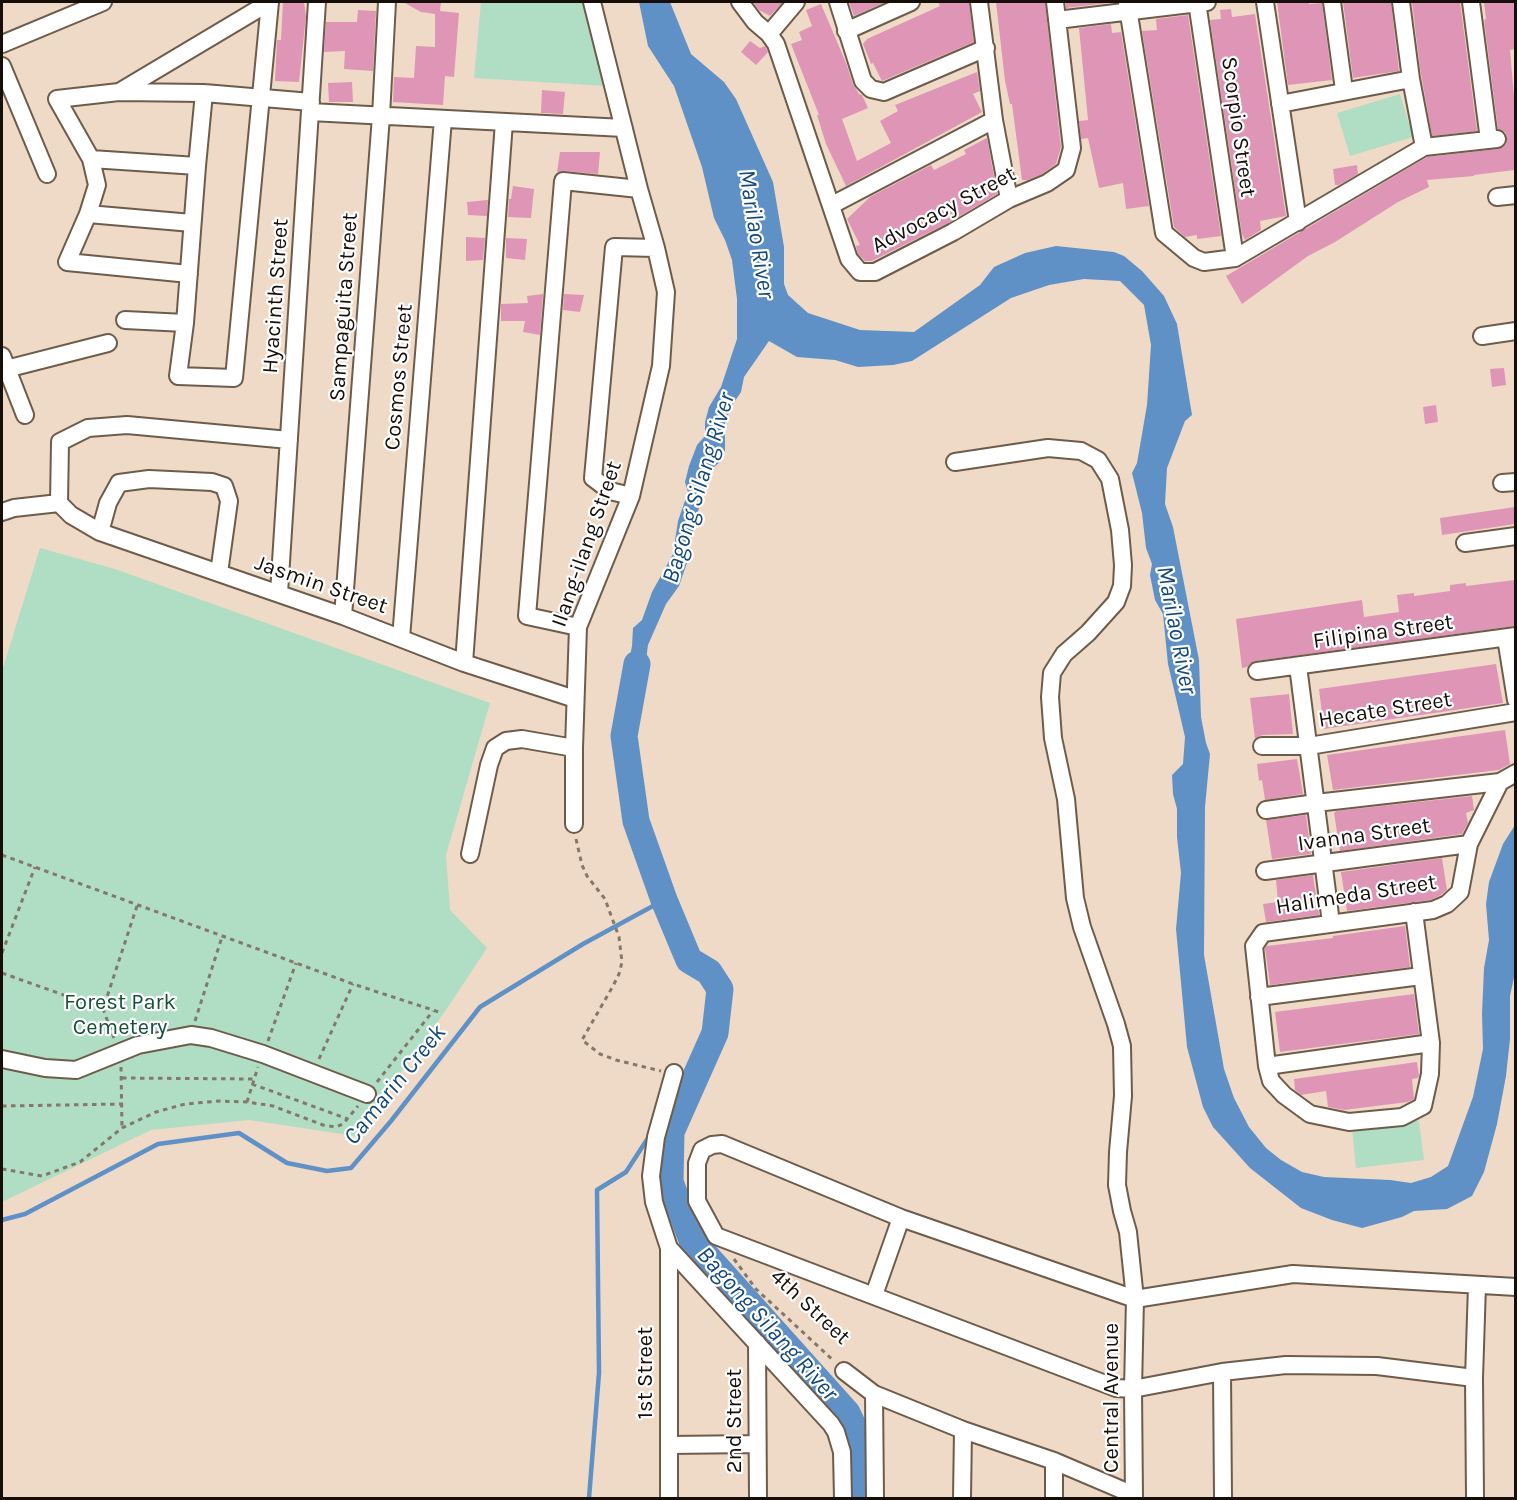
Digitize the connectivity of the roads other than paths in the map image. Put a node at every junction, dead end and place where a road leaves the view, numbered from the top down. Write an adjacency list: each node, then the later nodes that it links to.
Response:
1 (103, 2): 20 (street)
2 (317, 2): 29 (street, Hyacinth Street)
3 (387, 2): 30 (street, Sampaguita Street)
4 (592, 2): 34 (street, Ilang-ilang Street)
5 (740, 2): 19 (street, Advocacy Street)
6 (796, 2): 19 (street)
7 (838, 2): 18 (street)
8 (911, 2): 18 (street)
9 (979, 2): 21 (street)
10 (1054, 2): 17 (street, Advocacy Street)
11 (1200, 2): 16 (street); 48 (street, Scorpio Street)
12 (1265, 2): 28 (street)
13 (1332, 2): 24 (street)
14 (1401, 2): 23 (street)
15 (1471, 2): 35 (street)
16 (1127, 6): 17 (street); 48 (street)
17 (1057, 20): 42 (street, Advocacy Street)
18 (846, 31): 21 (street)
19 (769, 34): 43 (street, Advocacy Street)
20 (2, 44)
21 (986, 48): 32 (street)
22 (2, 66): 38 (street)
23 (1411, 79): 24 (street); 35 (street)
24 (1344, 90): 28 (street)
25 (118, 92): 26 (street); 27 (street); 36 (street)
26 (204, 93): 27 (street); 37 (street)
27 (259, 98): 29 (street); 51 (street)
28 (1281, 104): 45 (street)
29 (310, 107): 30 (street); 57 (street, Hyacinth Street)
30 (381, 116): 31 (street); 67 (street, Sampaguita Street)
31 (443, 119): 33 (street); 70 (street, Cosmos Street)
32 (994, 120): 42 (street); 43 (street)
33 (504, 122): 34 (street); 71 (street)
34 (624, 128): 39 (street, Ilang-ilang Street)
35 (1424, 147): 45 (street)
36 (91, 159): 37 (street); 44 (street)
37 (197, 166): 46 (street)
38 (47, 174)
39 (639, 189): 47 (street, Ilang-ilang Street); 68 (street)
40 (1515, 195): 41 (street)
41 (1497, 197)
42 (1009, 199): 43 (street, Advocacy Street)
43 (832, 205)
44 (88, 214): 46 (street); 49 (street)
45 (1298, 222): 48 (street)
46 (192, 223): 49 (street)
47 (656, 248): 59 (street, Ilang-ilang Street); 59 (street)
48 (1235, 258)
49 (189, 274): 51 (street)
50 (125, 320): 51 (street)
51 (185, 323)
52 (1515, 331): 53 (street)
53 (1482, 336)
54 (108, 344): 55 (street)
55 (3, 364): 56 (street)
56 (25, 415)
57 (289, 440): 60 (street); 66 (street, Hyacinth Street)
58 (955, 462): 103 (street, Central Avenue)
59 (631, 496): 68 (street, Ilang-ilang Street)
60 (59, 503): 61 (street); 62 (street, Jasmin Street)
61 (2, 512)
62 (100, 532): 65 (street, Jasmin Street); 65 (street)
63 (1515, 536): 64 (street)
64 (1465, 543)
65 (219, 573): 66 (street, Jasmin Street)
66 (279, 593): 67 (street, Jasmin Street)
67 (343, 616): 70 (street, Jasmin Street)
68 (578, 627): 74 (street, Ilang-ilang Street)
69 (1511, 637): 72 (street, Filipina Street); 75 (street)
70 (401, 638): 71 (street, Jasmin Street)
71 (464, 663): 74 (street, Jasmin Street)
72 (1298, 666): 73 (street, Filipina Street); 78 (street)
73 (1257, 671)
74 (575, 699): 79 (street, Ilang-ilang Street)
75 (1515, 700)
76 (1515, 711): 78 (street, Hecate Street)
77 (1262, 746): 78 (street, Hecate Street)
78 (1309, 746): 82 (street)
79 (574, 748): 84 (street, Ilang-ilang Street); 86 (street)
80 (1515, 773): 81 (street)
81 (1500, 782): 82 (street); 85 (street, Halimeda Street)
82 (1316, 802): 83 (street); 87 (street)
83 (1266, 810)
84 (574, 824)
85 (1469, 844): 87 (street, Ivanna Street); 89 (street, Halimeda Street)
86 (470, 854)
87 (1324, 864): 88 (street, Ivanna Street); 90 (street)
88 (1265, 871)
89 (1414, 912): 90 (street, Halimeda Street); 91 (street)
90 (1331, 923): 92 (street, Halimeda Street)
91 (1421, 976): 92 (street); 93 (street)
92 (1259, 997): 95 (street)
93 (1431, 1043): 95 (street); 95 (street)
94 (2, 1059): 97 (street)
95 (1267, 1066)
96 (674, 1073): 99 (street)
97 (367, 1094)
98 (901, 1218): 102 (street); 102 (street); 103 (street)
99 (669, 1248): 104 (street); 112 (street, 1st Street)
100 (1477, 1285): 101 (street); 103 (street); 107 (street)
101 (1515, 1287)
102 (874, 1295): 108 (street)
103 (1135, 1299): 108 (street, Central Avenue)
104 (757, 1343): 111 (street, 2nd Street); 117 (street)
105 (844, 1371): 109 (street, 4th Street)
106 (1222, 1372): 107 (street); 108 (street); 121 (street)
107 (1474, 1378): 122 (street)
108 (1133, 1389): 114 (street, Central Avenue)
109 (874, 1394): 110 (street, 4th Street); 118 (street)
110 (963, 1430): 113 (street, 4th Street); 119 (street)
111 (757, 1444): 112 (street); 116 (street, 2nd Street)
112 (669, 1445): 115 (street, 1st Street)
113 (1054, 1461): 114 (street, 4th Street); 120 (street)
114 (1134, 1497)
115 (669, 1498)
116 (758, 1498)
117 (843, 1498)
118 (875, 1498)
119 (962, 1498)
120 (1054, 1498)
121 (1222, 1498)
122 (1475, 1498)

